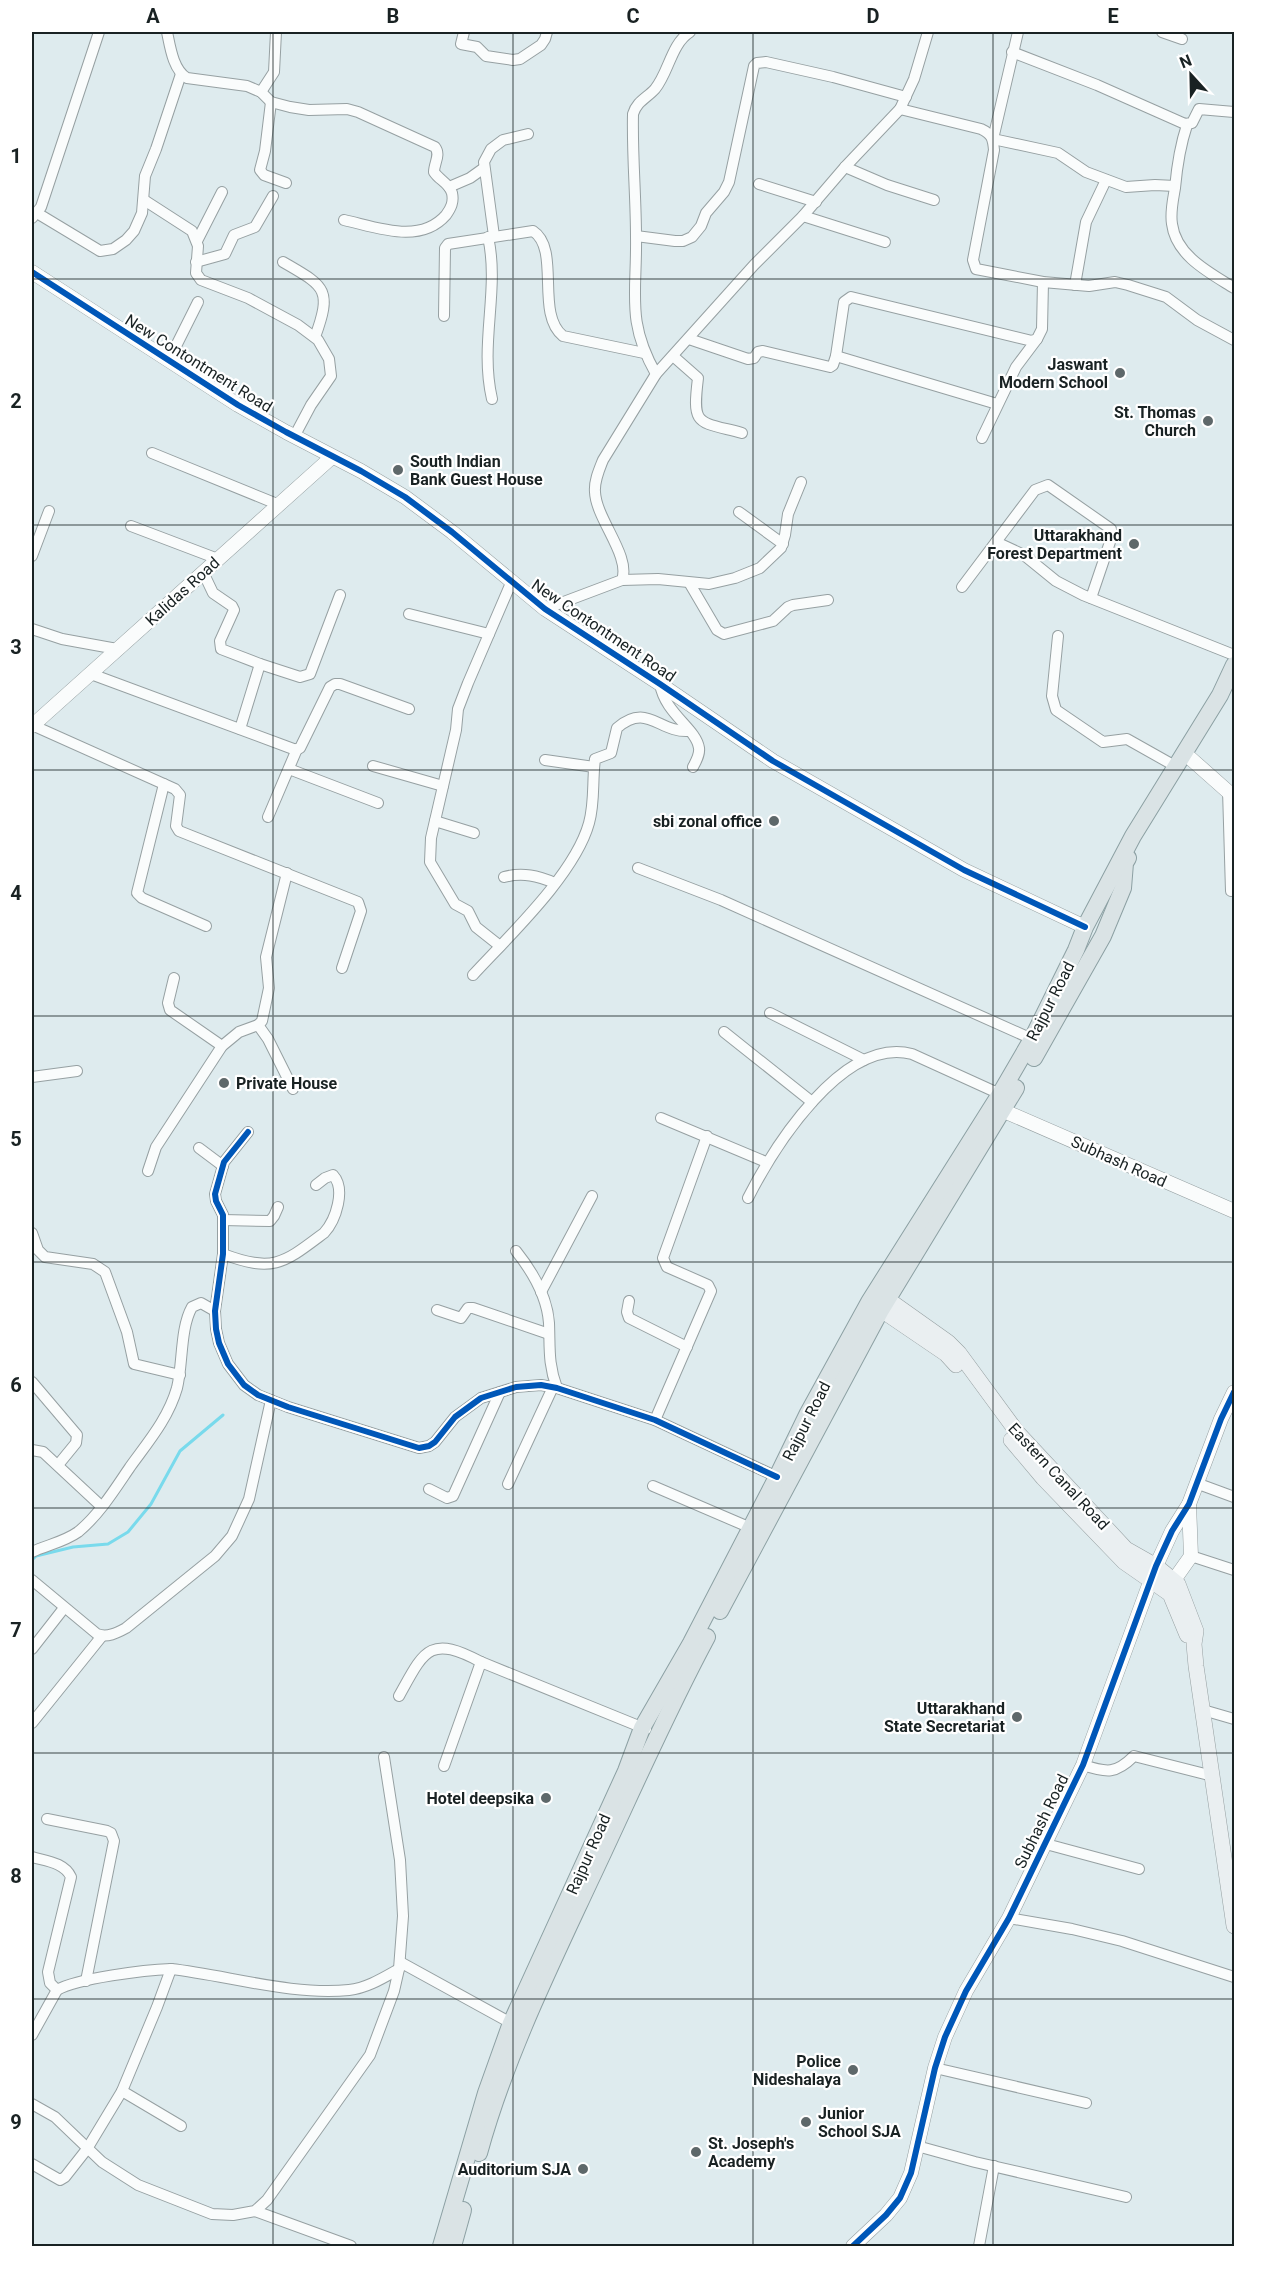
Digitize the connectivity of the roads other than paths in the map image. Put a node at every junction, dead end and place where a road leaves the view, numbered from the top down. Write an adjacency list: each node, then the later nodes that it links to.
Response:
1 (99, 32): 33 (street)
2 (167, 32): 12 (street)
3 (276, 32): 13 (street)
4 (464, 32): 5 (street)
5 (547, 32)
6 (687, 32): 36 (street)
7 (928, 32): 14 (street)
8 (1018, 32): 11 (street)
9 (1162, 32): 10 (street)
10 (1182, 39)
11 (1012, 52): 18 (street); 20 (street)
12 (181, 74): 13 (street); 30 (street)
13 (261, 92): 15 (street)
14 (906, 97): 16 (street); 36 (street)
15 (272, 102): 24 (street); 27 (street)
16 (900, 109): 20 (street); 21 (street)
17 (1234, 112): 18 (street)
18 (1187, 125): 26 (street)
19 (528, 134): 22 (street)
20 (993, 139): 23 (street); 43 (street)
21 (845, 167): 31 (street); 32 (street)
22 (484, 168): 27 (street); 37 (street)
23 (1106, 180): 26 (street); 44 (street)
24 (286, 183)
25 (759, 184): 32 (street)
26 (1175, 186): 45 (street)
27 (449, 187): 35 (street)
28 (222, 192): 38 (street)
29 (273, 196): 40 (street)
30 (144, 200): 33 (street); 38 (street)
31 (934, 200)
32 (816, 202): 34 (street)
33 (34, 216)
34 (803, 216): 39 (street); 49 (street)
35 (344, 220)
36 (636, 236): 52 (street)
37 (491, 237): 47 (street); 52 (street); 57 (street)
38 (197, 240): 40 (street)
39 (885, 242)
40 (195, 262): 48 (street)
41 (283, 262): 48 (street)
42 (32, 272): 55 (street, New Contontment Road)
43 (1043, 282): 44 (street); 50 (street)
44 (1075, 285): 51 (street)
45 (1234, 288)
46 (198, 302): 55 (street)
47 (444, 316)
48 (315, 337): 60 (street)
49 (689, 339): 53 (street); 54 (street)
50 (1037, 339): 54 (street); 58 (street)
51 (1234, 340)
52 (644, 353): 56 (street)
53 (674, 356): 56 (street); 59 (street)
54 (836, 356): 58 (street)
55 (168, 360): 60 (street, New Contontment Road)
56 (656, 374): 74 (street)
57 (492, 399)
58 (997, 404): 61 (street)
59 (742, 433)
60 (294, 437): 63 (street, New Contontment Road)
61 (982, 438)
62 (152, 453): 65 (street)
63 (332, 456): 65 (street, Kalidas Road); 75 (street, New Contontment Road)
64 (801, 482): 70 (street)
65 (277, 504): 72 (street, Kalidas Road)
66 (49, 511): 71 (street)
67 (739, 512): 70 (street)
68 (130, 526): 72 (street)
69 (996, 542): 77 (street); 79 (street); 79 (street)
70 (783, 544): 76 (street)
71 (32, 555)
72 (218, 559): 73 (street, Kalidas Road)
73 (202, 572): 86 (street, Kalidas Road); 88 (street)
74 (622, 580): 76 (street); 81 (street)
75 (512, 582): 81 (street, New Contontment Road); 84 (street)
76 (690, 584): 80 (street)
77 (962, 587)
78 (340, 595): 88 (street)
79 (1091, 598): 87 (street)
80 (828, 600)
81 (544, 609): 91 (street, New Contontment Road)
82 (409, 614): 84 (street)
83 (32, 629): 86 (street)
84 (489, 634): 106 (street)
85 (1058, 636): 103 (street)
86 (117, 649): 90 (street, Kalidas Road)
87 (1234, 656)
88 (260, 664): 95 (street)
89 (1234, 665): 103 (main road, Rajpur Road)
90 (91, 674): 94 (street, Kalidas Road); 95 (street)
91 (660, 684): 96 (street); 117 (street, New Contontment Road)
92 (1234, 684): 98 (main road, Rajpur Road)
93 (409, 709): 97 (street)
94 (32, 726): 105 (street)
95 (240, 729): 97 (street)
96 (688, 731): 100 (street); 102 (street)
97 (297, 750): 104 (street)
98 (1191, 758): 107 (street); 120 (main road, Rajpur Road)
99 (545, 760): 100 (street)
100 (596, 763): 115 (street)
101 (373, 766): 106 (street)
102 (693, 766)
103 (1175, 766): 119 (main road, Rajpur Road)
104 (289, 770): 108 (street); 109 (street)
105 (164, 784): 113 (street); 118 (street)
106 (443, 786): 110 (street)
107 (1231, 794): 116 (street)
108 (378, 803)
109 (268, 817)
110 (435, 821): 111 (street); 121 (street)
111 (474, 833)
112 (638, 868): 129 (street)
113 (287, 873): 123 (street); 127 (street)
114 (504, 877): 115 (street)
115 (555, 883): 121 (street)
116 (1231, 891)
117 (1067, 918): 119 (street, New Contontment Road); 122 (street)
118 (206, 926)
119 (1086, 926): 120 (main road); 122 (main road, Rajpur Road)
120 (1103, 934): 136 (main road, Rajpur Road)
121 (500, 946): 124 (street)
122 (1076, 950): 129 (main road, Rajpur Road)
123 (342, 968)
124 (473, 975)
125 (174, 978): 130 (street)
126 (770, 1013): 131 (street)
127 (258, 1025): 130 (street); 134 (street)
128 (724, 1032): 135 (street)
129 (1032, 1039): 136 (main road, Rajpur Road)
130 (222, 1046): 143 (street)
131 (864, 1060): 135 (street); 136 (street)
132 (77, 1071): 133 (street)
133 (32, 1077)
134 (293, 1089)
135 (812, 1102): 141 (street)
136 (1002, 1102): 148 (street, Subhash Road); 155 (main road, Rajpur Road)
137 (661, 1118): 139 (street)
138 (248, 1132): 142 (street)
139 (707, 1136): 141 (street); 159 (street)
140 (199, 1148): 142 (street)
141 (766, 1162): 146 (street)
142 (223, 1166): 149 (street)
143 (148, 1171)
144 (316, 1185): 152 (street)
145 (592, 1196): 153 (street)
146 (748, 1198)
147 (278, 1207): 149 (street)
148 (1234, 1211)
149 (223, 1220): 152 (street)
150 (32, 1233): 160 (street)
151 (516, 1251): 153 (street)
152 (223, 1254): 157 (street)
153 (541, 1292): 158 (street)
154 (629, 1301): 159 (street)
155 (879, 1301): 169 (main road, Rajpur Road); 181 (main road, Eastern Canal Road); 191 (main road, Rajpur Road)
156 (436, 1310): 158 (street)
157 (215, 1311): 160 (street); 165 (street)
158 (549, 1334): 162 (street)
159 (687, 1347): 166 (street)
160 (180, 1375): 176 (street)
161 (32, 1382): 168 (street)
162 (555, 1388): 163 (street); 166 (street); 171 (street)
163 (500, 1392): 165 (street); 173 (street)
164 (1234, 1392): 170 (street, Subhash Road)
165 (271, 1400): 184 (street)
166 (655, 1420): 169 (street)
167 (32, 1450): 168 (street)
168 (58, 1465): 176 (street)
169 (777, 1477): 177 (main road, Rajpur Road)
170 (1196, 1482): 174 (street); 175 (street, Subhash Road)
171 (508, 1484)
172 (653, 1486): 177 (street)
173 (429, 1489)
174 (1234, 1497)
175 (1188, 1504): 179 (street, Subhash Road); 181 (street, Subhash Road)
176 (101, 1506): 178 (street)
177 (751, 1528): 191 (main road, Rajpur Road)
178 (32, 1552)
179 (1191, 1556): 180 (street); 181 (street, Subhash Road)
180 (1234, 1570)
181 (1161, 1578): 188 (main road); 193 (street, Subhash Road)
182 (32, 1580): 183 (street)
183 (64, 1608): 184 (street); 185 (street)
184 (102, 1636): 190 (street)
185 (32, 1649)
186 (481, 1662): 187 (street); 191 (street); 194 (street)
187 (399, 1696)
188 (1203, 1710): 189 (street); 195 (main road)
189 (1234, 1719)
190 (32, 1723)
191 (650, 1731): 207 (main road, Rajpur Road); 222 (main road, Rajpur Road)
192 (384, 1757): 202 (street)
193 (1083, 1765): 195 (street); 197 (street, Subhash Road)
194 (444, 1766)
195 (1213, 1776): 201 (main road)
196 (47, 1819): 205 (street)
197 (1046, 1844): 199 (street); 200 (street, Subhash Road)
198 (32, 1857): 206 (street)
199 (1139, 1869)
200 (1009, 1918): 204 (street); 209 (street, Subhash Road)
201 (1234, 1923)
202 (400, 1966): 203 (street); 207 (street); 219 (street)
203 (171, 1969): 205 (street); 210 (street)
204 (1234, 1977)
205 (86, 1981): 206 (street)
206 (57, 1990): 208 (street)
207 (511, 2023): 221 (main road, Rajpur Road)
208 (32, 2035)
209 (935, 2068): 212 (street); 214 (street, Subhash Road)
210 (122, 2091): 213 (street); 215 (street)
211 (32, 2103): 215 (street)
212 (1086, 2103)
213 (181, 2126)
214 (918, 2146): 217 (street); 223 (street, Subhash Road)
215 (87, 2149): 216 (street); 219 (street)
216 (32, 2164)
217 (994, 2166): 218 (street); 224 (street)
218 (1126, 2196)
219 (255, 2211): 220 (street)
220 (351, 2247)
221 (441, 2247)
222 (453, 2247)
223 (853, 2247)
224 (978, 2247)

